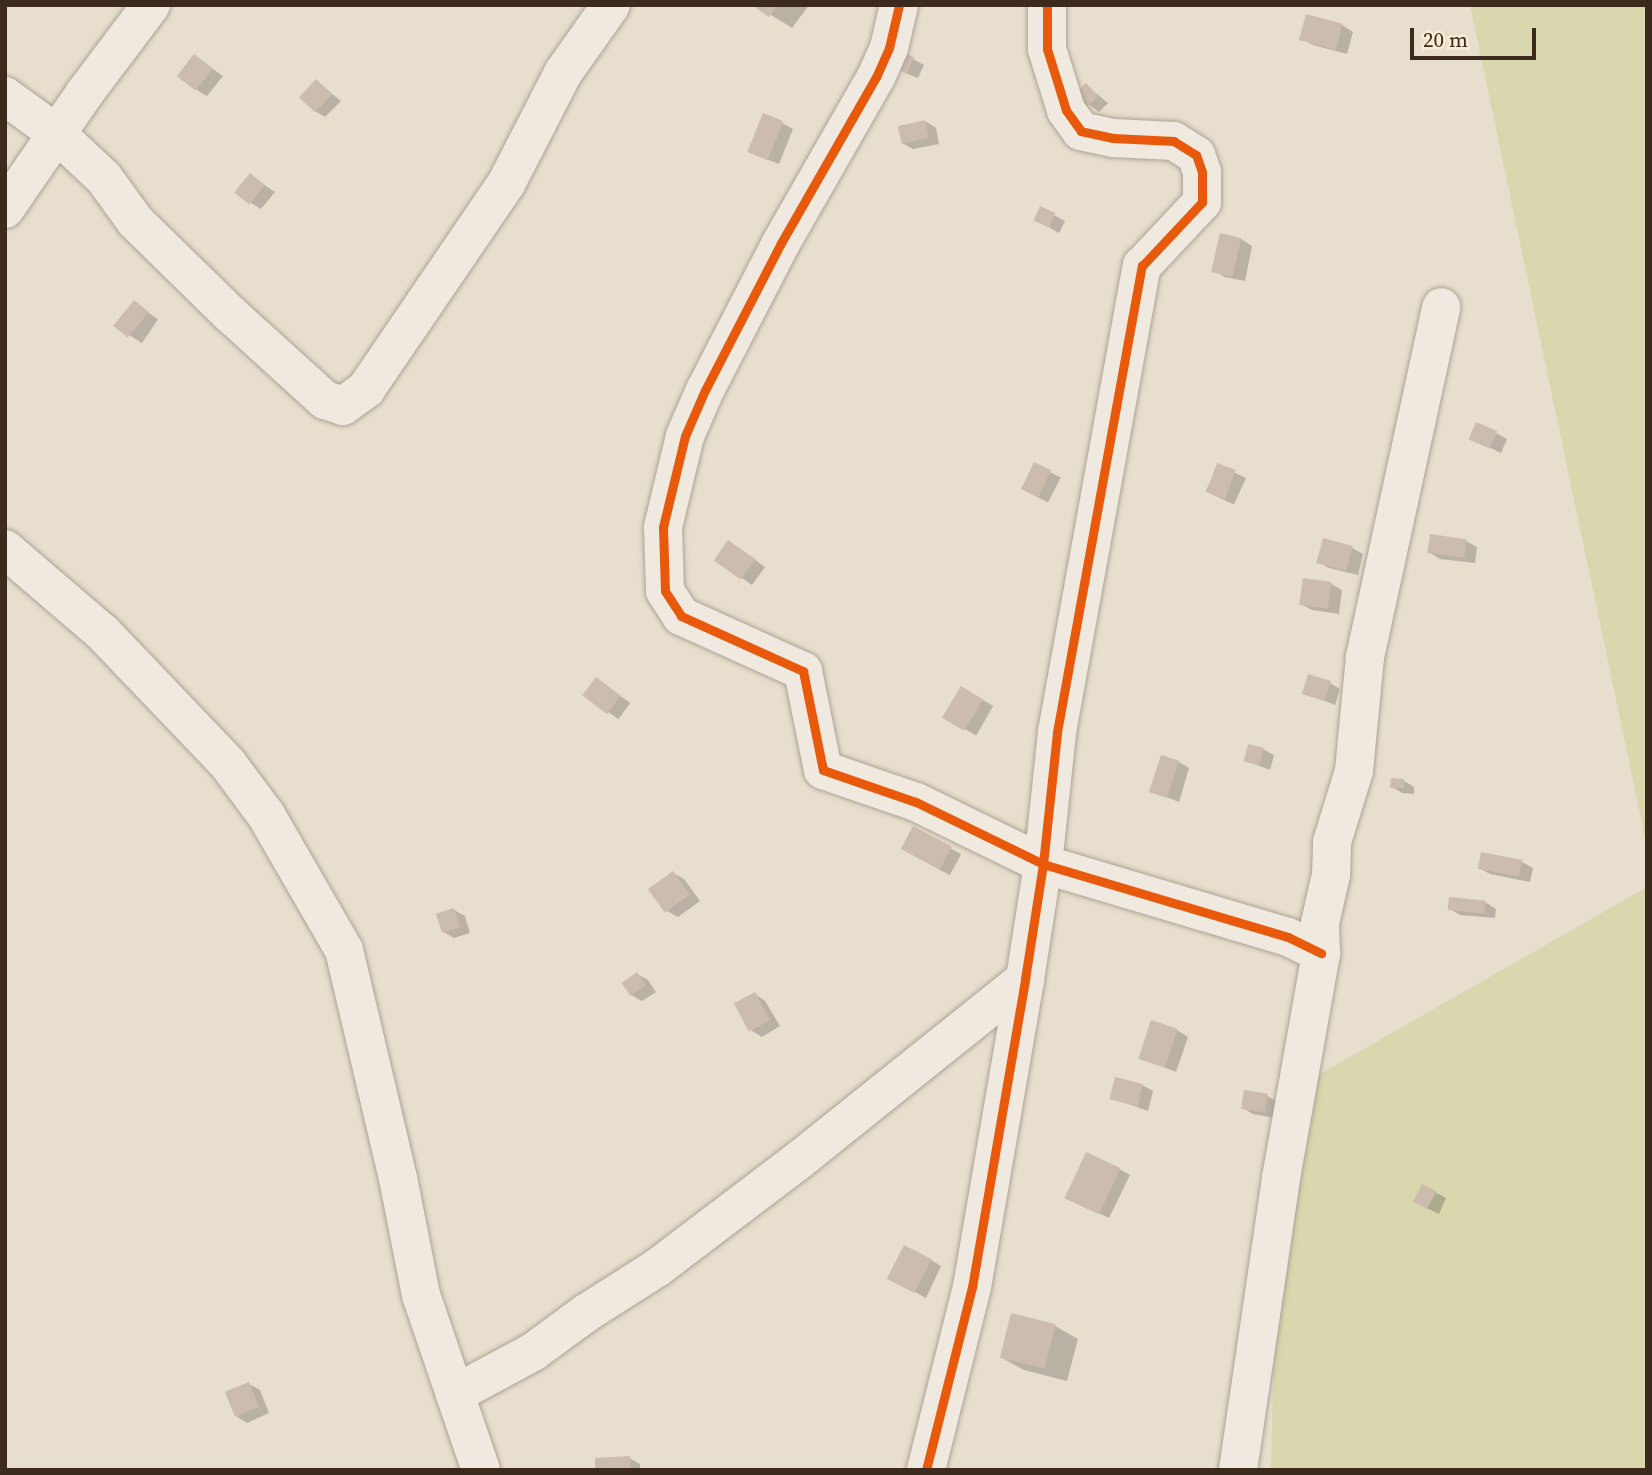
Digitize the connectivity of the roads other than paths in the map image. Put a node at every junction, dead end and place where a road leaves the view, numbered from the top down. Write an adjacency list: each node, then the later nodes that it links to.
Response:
1 (151, 5): 6 (street)
2 (611, 5): 6 (street)
3 (899, 5): 10 (street)
4 (1046, 5): 10 (street)
5 (5, 96): 6 (street)
6 (55, 133): 7 (street)
7 (5, 209)
8 (1441, 307): 11 (street)
9 (5, 549): 13 (street)
10 (1043, 864): 11 (street); 12 (street)
11 (1321, 953): 16 (street)
12 (1025, 979): 13 (street); 15 (street)
13 (455, 1394): 14 (street)
14 (481, 1470)
15 (926, 1470)
16 (1238, 1470)

